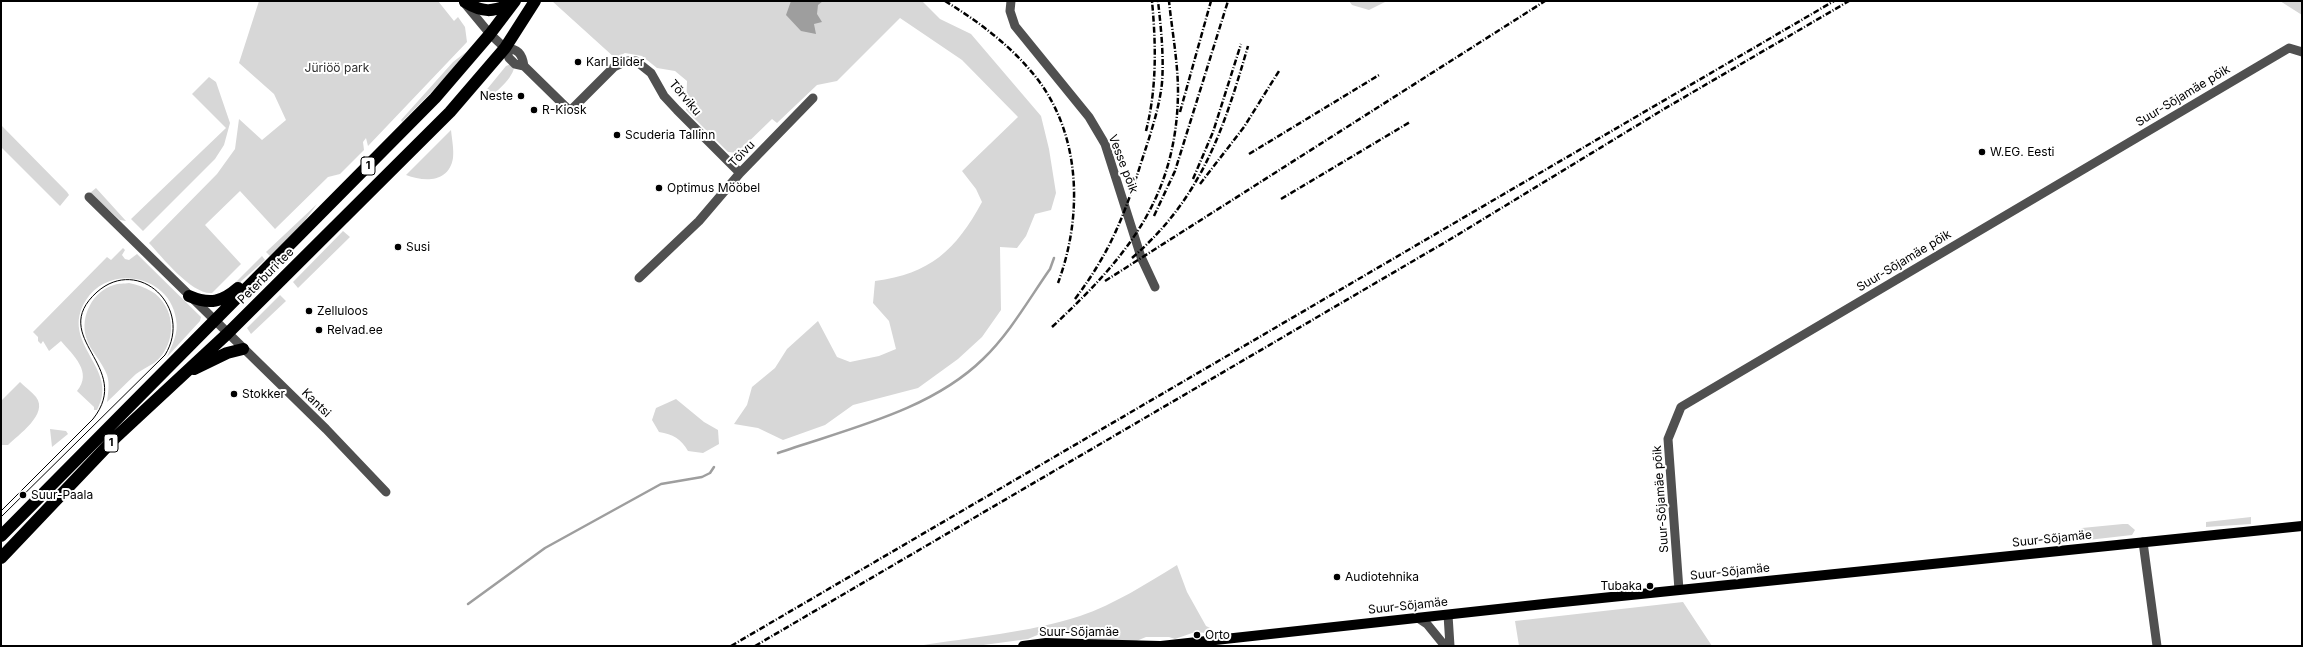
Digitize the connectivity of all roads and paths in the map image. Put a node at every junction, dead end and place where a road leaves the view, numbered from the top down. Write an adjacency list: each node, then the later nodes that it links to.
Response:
1 (535, 1): 6 (highway, Peterburi tee / 1)
2 (1011, 1): 13 (street, Vesse põik)
3 (464, 2): 4 (highway); 5 (street)
4 (514, 2): 5 (highway, Peterburi tee / 1)
5 (490, 34): 6 (street); 11 (highway, Peterburi tee / 1)
6 (505, 48): 9 (street, Tõrviku); 16 (highway, Peterburi tee / 1)
7 (2302, 52): 24 (street, Suur-Sõjamäe põik)
8 (813, 98): 9 (street, Tõivu)
9 (740, 173): 12 (street, Tõivu)
10 (88, 197): 14 (street, Kantsi)
11 (273, 262): 14 (highway); 15 (highway, Peterburi tee / 1)
12 (639, 278)
13 (1155, 287)
14 (189, 296): 15 (street, Kantsi)
15 (215, 322): 16 (street, Kantsi); 21 (highway, Peterburi tee / 1)
16 (227, 334): 17 (street, Kantsi); 18 (highway, Peterburi tee / 1)
17 (243, 349): 18 (highway); 19 (street, Kantsi)
18 (181, 376): 23 (highway, Peterburi tee / 1)
19 (386, 492)
20 (2302, 526): 22 (main road, Suur-Sõjamäe)
21 (1, 536)
22 (2143, 542): 24 (main road, Suur-Sõjamäe); 32 (street)
23 (1, 558)
24 (1679, 590): 25 (main road, Suur-Sõjamäe)
25 (1448, 615): 26 (main road, Suur-Sõjamäe); 31 (street)
26 (1418, 618): 29 (main road, Suur-Sõjamäe); 30 (street)
27 (1060, 644): 28 (main road, Suur-Sõjamäe); 29 (main road, Suur-Sõjamäe)
28 (1022, 646)
29 (1160, 646)
30 (1445, 646)
31 (1450, 646)
32 (2157, 646)

